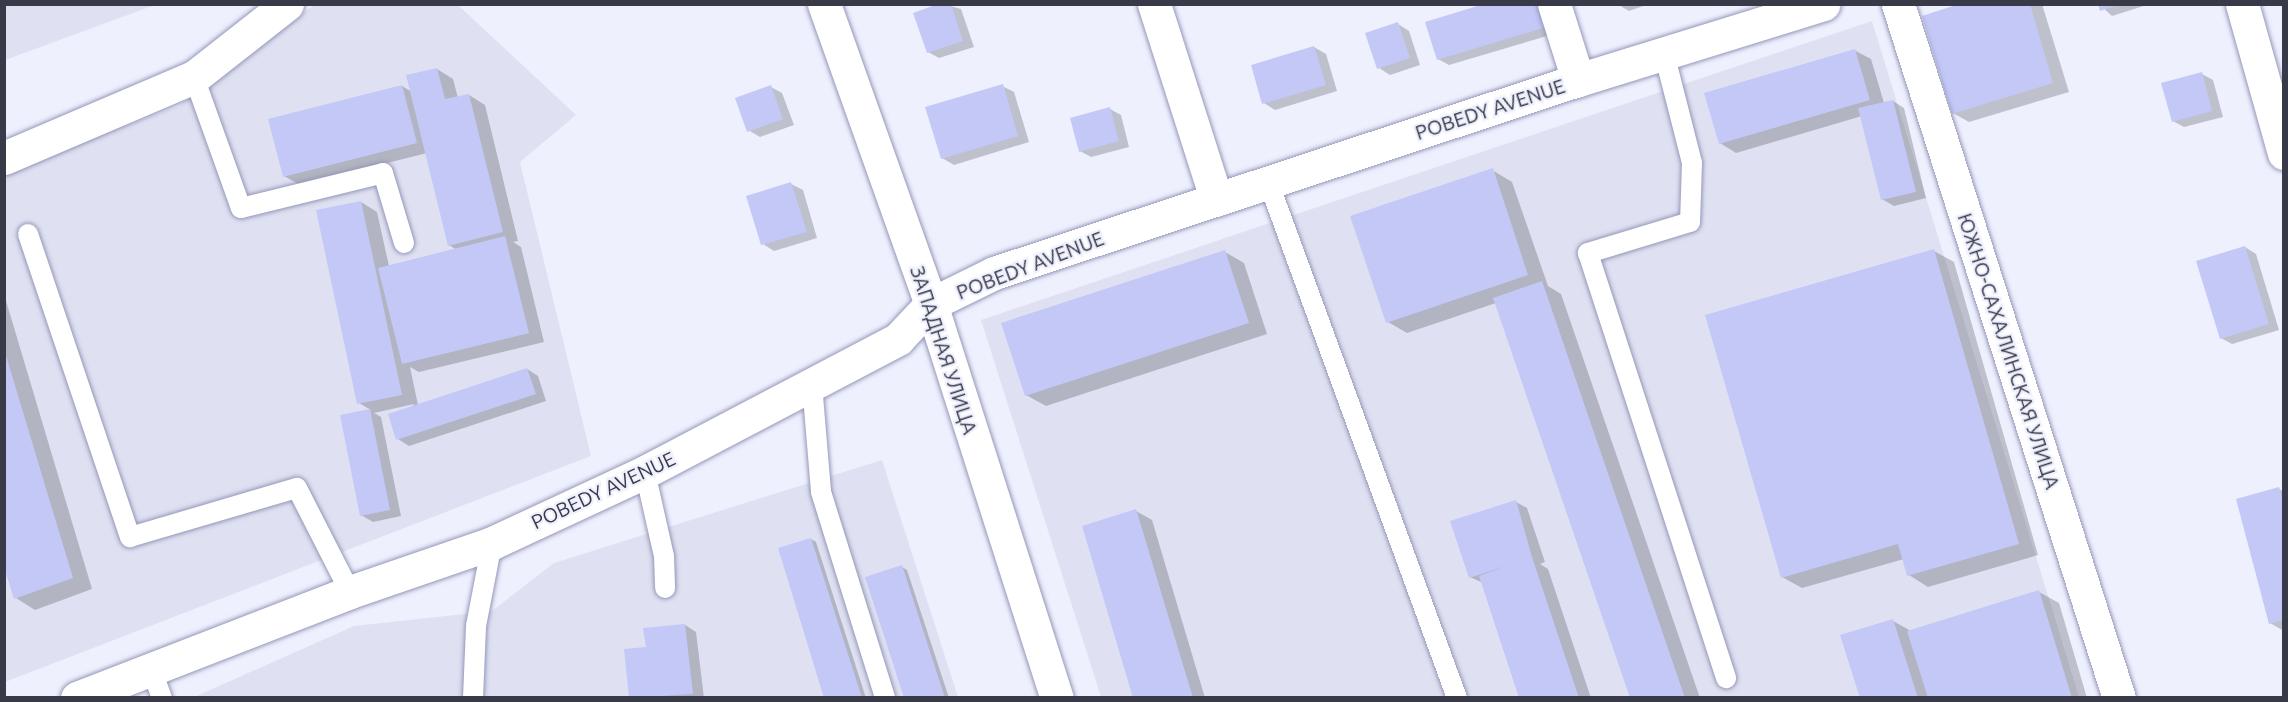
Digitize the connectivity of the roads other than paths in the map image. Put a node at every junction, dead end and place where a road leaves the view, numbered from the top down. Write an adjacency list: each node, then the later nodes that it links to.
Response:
1 (287, 4): 10 (street)
2 (824, 4): 18 (street, ЗАПАДНАЯ УЛИЦА)
3 (1154, 4): 15 (street)
4 (1554, 4): 11 (street)
5 (1824, 4): 8 (street, POBEDY AVENUE)
6 (1898, 4): 31 (street, ЮЖНО-САХАЛИНСКАЯ УЛИЦА)
7 (2242, 4): 12 (street)
8 (1770, 12): 9 (street, POBEDY AVENUE)
9 (1664, 53): 11 (street, POBEDY AVENUE); 24 (lane)
10 (194, 77): 13 (street); 17 (lane)
11 (1578, 80): 14 (street, POBEDY AVENUE)
12 (2283, 153)
13 (4, 159)
14 (1268, 181): 15 (street, POBEDY AVENUE); 30 (lane)
15 (1216, 198): 18 (street, POBEDY AVENUE)
16 (28, 234): 23 (lane)
17 (404, 243)
18 (931, 304): 19 (street, POBEDY AVENUE); 29 (street, ЗАПАДНАЯ УЛИЦА)
19 (812, 384): 20 (street, POBEDY AVENUE); 28 (lane)
20 (645, 472): 21 (street, POBEDY AVENUE); 22 (lane)
21 (492, 543): 23 (street, POBEDY AVENUE); 27 (lane)
22 (665, 588)
23 (350, 592): 25 (street, POBEDY AVENUE)
24 (1726, 678)
25 (157, 683): 26 (street, POBEDY AVENUE)
26 (77, 698)
27 (473, 698)
28 (885, 698)
29 (1057, 698)
30 (1457, 698)
31 (2119, 698)

